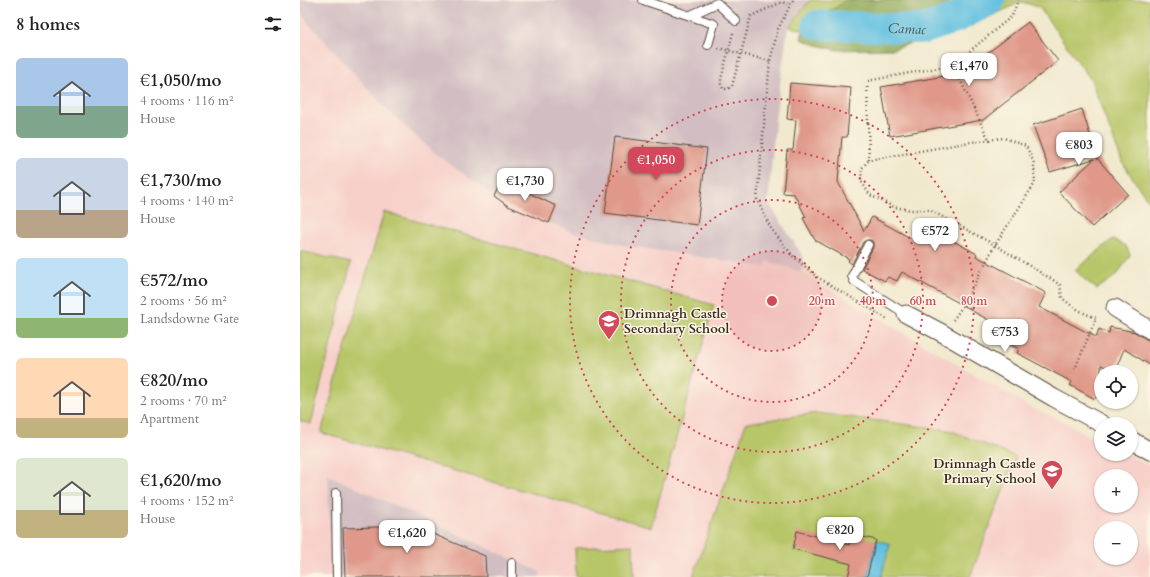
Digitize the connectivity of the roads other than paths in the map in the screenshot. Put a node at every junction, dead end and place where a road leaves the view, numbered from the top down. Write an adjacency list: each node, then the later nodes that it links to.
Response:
1 (643, 0): 3 (lane)
2 (718, 2): 3 (lane); 4 (lane)
3 (691, 15): 5 (lane)
4 (736, 21)
5 (708, 45)
6 (868, 245): 8 (lane)
7 (1115, 308): 9 (street)
8 (901, 319): 10 (street)
9 (1150, 330)
10 (1094, 420)
11 (1138, 444): 12 (street)
12 (1150, 451)
13 (336, 493): 15 (lane)
14 (512, 564): 16 (lane)
15 (337, 577)
16 (512, 577)

